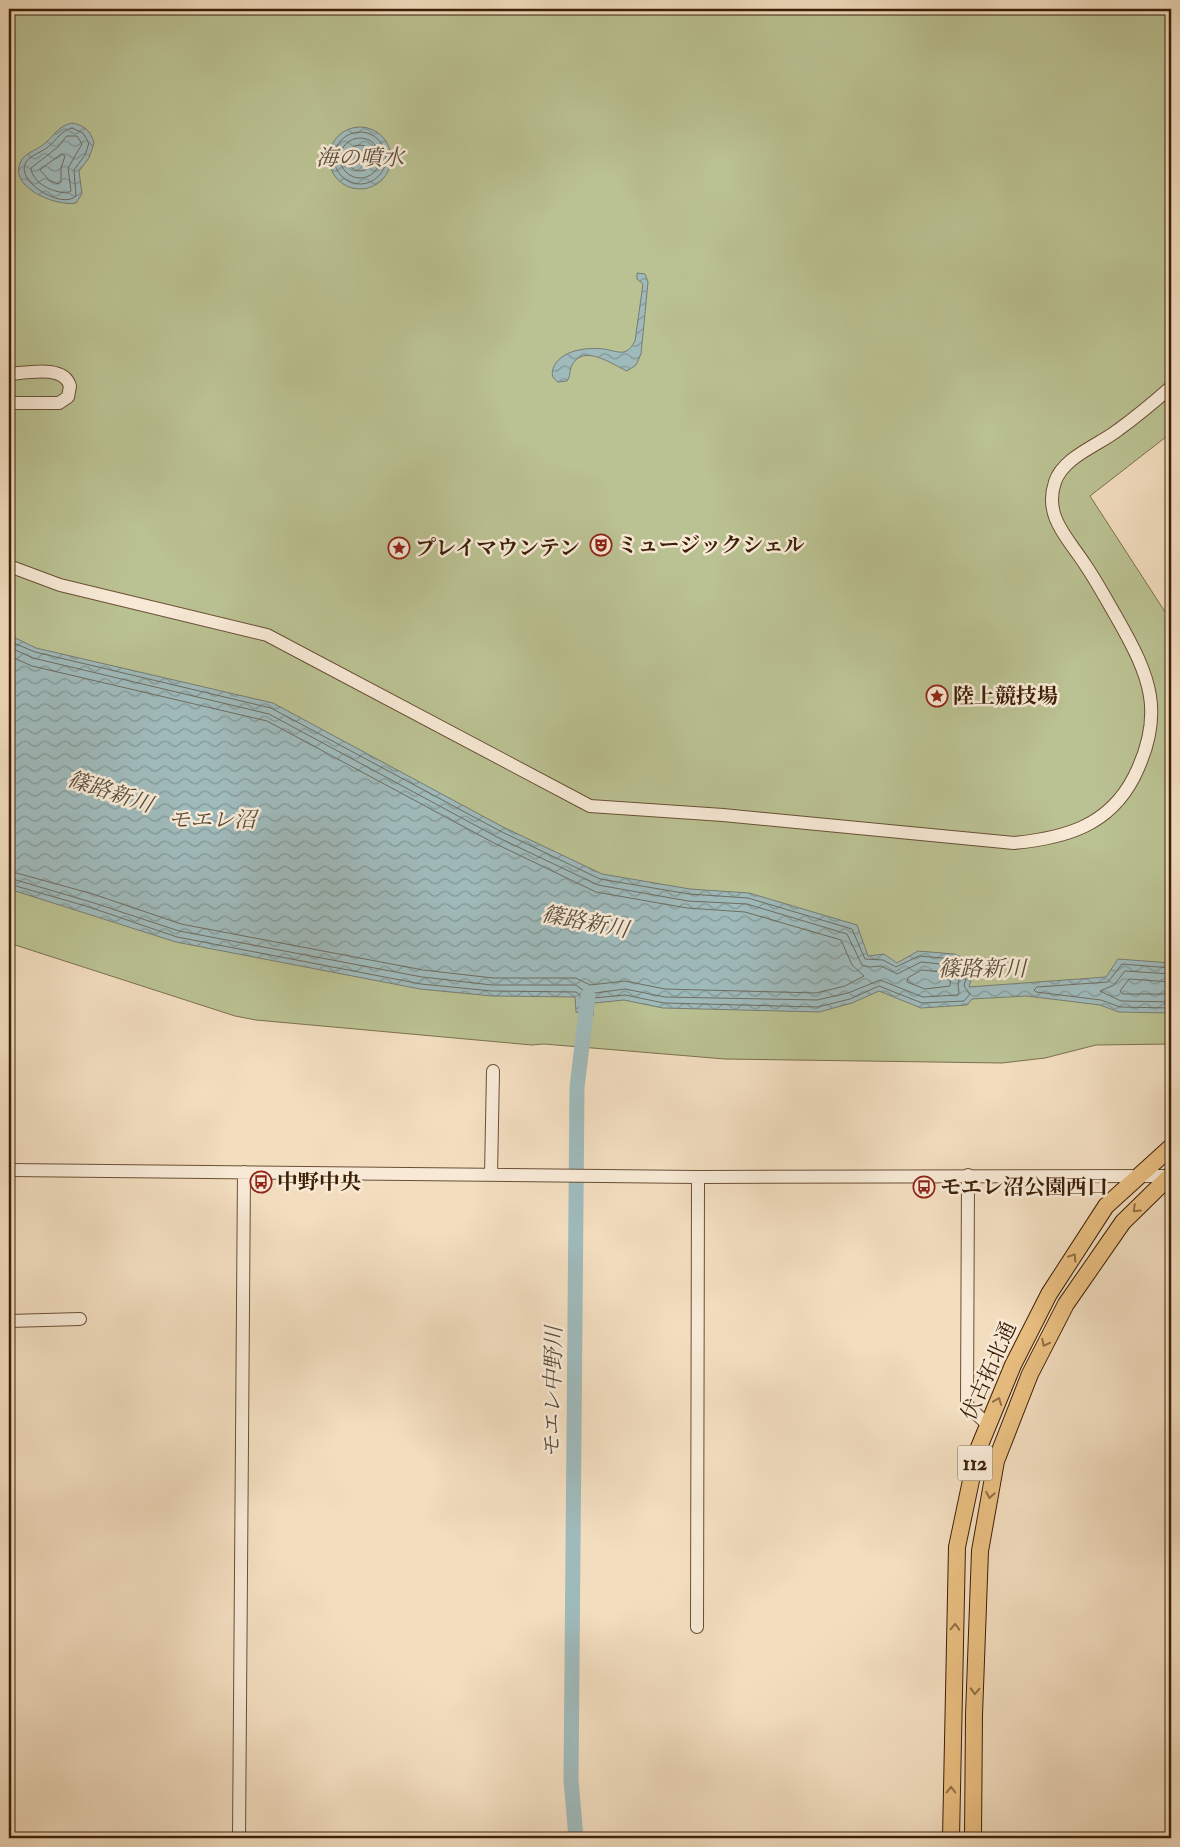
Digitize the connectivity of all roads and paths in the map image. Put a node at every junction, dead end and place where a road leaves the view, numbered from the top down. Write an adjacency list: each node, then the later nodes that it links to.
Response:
1 (9, 374): 3 (street)
2 (1171, 388): 4 (street)
3 (9, 403)
4 (9, 566)
5 (493, 1071): 9 (street)
6 (1171, 1147): 11 (main road, 伏古拓北通 / 112)
7 (9, 1170): 8 (street)
8 (244, 1172): 9 (street); 18 (street)
9 (491, 1175): 13 (street)
10 (968, 1175): 11 (street); 13 (street); 16 (street)
11 (1140, 1176): 12 (street); 16 (main road, 伏古拓北通 / 112, one-way to 11)
12 (1171, 1176): 20 (main road, 伏古拓北通 / 112, one-way to 20)
13 (698, 1177): 17 (street)
14 (80, 1319): 15 (street)
15 (9, 1321)
16 (988, 1425): 19 (main road, 伏古拓北通 / 112, one-way to 16)
17 (698, 1627)
18 (239, 1838)
19 (951, 1838)
20 (973, 1838)

